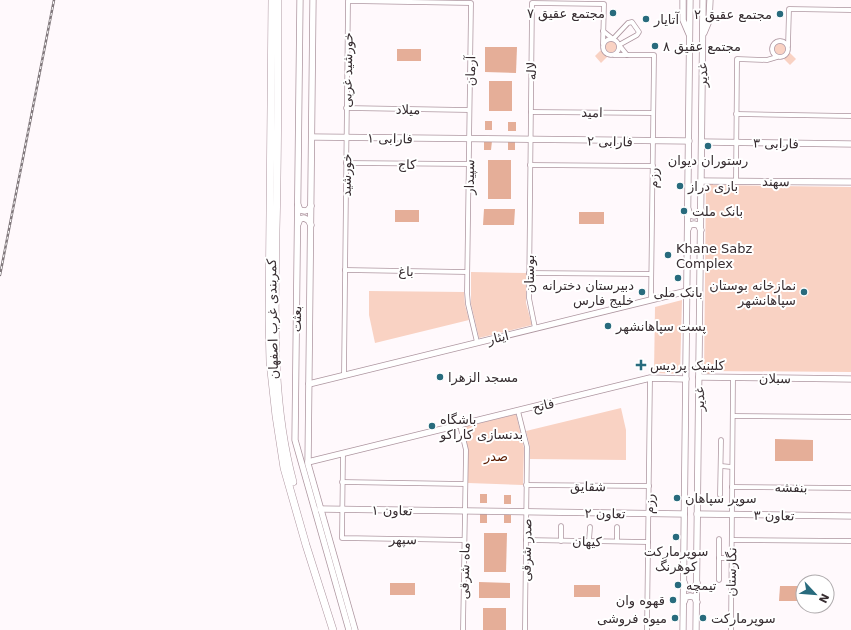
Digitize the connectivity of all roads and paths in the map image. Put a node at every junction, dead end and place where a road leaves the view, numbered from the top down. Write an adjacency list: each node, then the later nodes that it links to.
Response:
1 (272, 0): 114 (highway, کمربندی غرب اصفهان)
2 (278, 0): 115 (highway, کمربندی غرب اصفهان)
3 (300, 0): 47 (main road, بعثت)
4 (313, 0): 31 (main road, بعثت)
5 (683, 0): 13 (main road)
6 (690, 0): 13 (main road, غدیر)
7 (703, 0): 14 (main road, غدیر)
8 (710, 0): 14 (main road)
9 (471, 3): 25 (street, خورشید غربی); 26 (street, آرمان)
10 (851, 10): 12 (street)
11 (603, 30): 15 (street); 17 (street); 27 (street, لاله)
12 (788, 33): 16 (street); 19 (street)
13 (690, 37): 36 (main road, غدیر)
14 (703, 37): 37 (main road, غدیر)
15 (613, 39): 17 (street); 18 (street); 18 (street)
16 (778, 41): 19 (street); 20 (street)
17 (603, 44): 21 (street)
18 (619, 45): 21 (street); 22 (street)
19 (788, 46): 23 (street)
20 (772, 47): 23 (street); 24 (street)
21 (614, 55): 22 (street)
22 (627, 55): 28 (street, رزم)
23 (777, 57): 24 (street)
24 (767, 60): 29 (street)
25 (346, 108): 26 (street, میلاد); 32 (street, خورشید غربی)
26 (469, 110): 33 (street, آرمان)
27 (531, 112): 28 (street, امید); 34 (street, لاله)
28 (653, 113): 35 (street, رزم)
29 (736, 114): 30 (street); 38 (street)
30 (851, 116)
31 (312, 137): 32 (main road, فارابی ۱); 48 (main road, بعثت)
32 (346, 138): 33 (main road, فارابی ۱); 40 (street, خورشید)
33 (469, 139): 34 (main road, فارابی ۱); 41 (street, سپیدار)
34 (531, 140): 35 (main road, فارابی ۲); 42 (street, لاله)
35 (653, 141): 36 (main road, فارابی ۲); 43 (street, رزم)
36 (688, 142): 49 (main road, غدیر)
37 (702, 142): 38 (main road, فارابی ۳); 44 (main road, غدیر)
38 (736, 142): 39 (main road, فارابی ۳); 45 (street)
39 (851, 144)
40 (346, 163): 41 (street, کاج); 55 (street, خورشید)
41 (469, 164): 56 (street, سپیدار)
42 (530, 165): 43 (street); 57 (street, بوستان)
43 (653, 166): 58 (street, رزم)
44 (701, 181): 45 (main road, سهند); 50 (main road, غدیر)
45 (736, 181): 46 (main road, سهند)
46 (851, 182)
47 (298, 205): 48 (main road); 51 (main road, بعثت)
48 (311, 205): 52 (main road, بعثت)
49 (688, 209): 50 (main road); 53 (main road, غدیر)
50 (701, 209): 54 (main road, غدیر)
51 (298, 225): 52 (main road); 116 (main road, بعثت)
52 (311, 225): 69 (main road, بعثت)
53 (688, 230): 54 (main road); 59 (main road, غدیر)
54 (701, 230): 64 (main road, غدیر)
55 (345, 270): 56 (street, باغ); 63 (street, خورشید)
56 (467, 272): 62 (street, سپیدار)
57 (529, 273): 58 (street); 61 (street, بوستان)
58 (651, 274): 60 (street, رزم)
59 (687, 291): 60 (main road, ایثار); 66 (main road, غدیر)
60 (651, 300): 61 (main road, ایثار)
61 (535, 328): 62 (main road, ایثار)
62 (477, 342): 63 (main road, ایثار)
63 (344, 375): 69 (main road, ایثار)
64 (699, 377): 67 (main road, سبلان); 92 (main road, غدیر)
65 (650, 378): 66 (main road, فاتح); 70 (main road, فاتح); 82 (street, رزم)
66 (686, 378): 91 (main road, غدیر)
67 (733, 378): 68 (main road, سبلان); 71 (street, نگارستان)
68 (851, 379)
69 (309, 384): 76 (main road, بعثت)
70 (518, 411): 73 (main road, فاتح); 81 (street, صدر شرقی)
71 (733, 416): 72 (street); 78 (street, نگارستان)
72 (851, 417)
73 (460, 425): 75 (main road, فاتح); 80 (street, ماه شرقی)
74 (721, 440): 77 (street)
75 (343, 454): 76 (main road, فاتح); 79 (street)
76 (308, 462): 86 (main road, بعثت)
77 (721, 466): 78 (street); 85 (street)
78 (732, 467): 83 (street, نگارستان)
79 (342, 482): 80 (street); 87 (street)
80 (465, 484): 88 (street, ماه شرقی)
81 (526, 485): 82 (street, شقایق); 89 (street, صدر شرقی)
82 (649, 486): 90 (street, رزم)
83 (732, 486): 84 (street, بنفشه); 93 (street, نگارستان)
84 (851, 488)
85 (720, 495)
86 (320, 509): 87 (main road, تعاون ۱); 117 (main road, بعثت)
87 (342, 510): 88 (main road, تعاون ۱); 99 (street, سپهر)
88 (465, 511): 89 (main road, تعاون ۱); 99 (street, ماه شرقی)
89 (526, 512): 90 (main road, تعاون ۲); 100 (street, صدر شرقی)
90 (649, 513): 91 (main road, تعاون ۲); 106 (street, رزم)
91 (684, 514): 110 (main road, غدیر)
92 (698, 514): 93 (main road, تعاون ۳); 111 (main road, غدیر)
93 (732, 514): 94 (main road, تعاون ۳); 101 (street, نگارستان)
94 (851, 516)
95 (561, 526): 102 (street)
96 (590, 526): 103 (street)
97 (617, 527): 104 (street)
98 (719, 539): 107 (street)
99 (464, 540): 118 (street, ماه شرقی)
100 (526, 540): 102 (street, کیهان); 119 (street, صدر شرقی)
101 (732, 540): 105 (street); 108 (street, نگارستان)
102 (561, 541): 103 (street, کیهان)
103 (589, 541): 104 (street, کیهان)
104 (617, 541): 106 (street, کیهان)
105 (851, 541)
106 (648, 542): 120 (street, رزم)
107 (719, 558): 108 (street); 109 (street)
108 (731, 558): 123 (street, نگارستان)
109 (719, 580)
110 (684, 582): 111 (main road); 112 (main road, غدیر)
111 (697, 582): 113 (main road, غدیر)
112 (683, 602): 113 (main road); 121 (main road, غدیر)
113 (696, 603): 122 (main road, غدیر)
114 (333, 630)
115 (338, 630)
116 (349, 630)
117 (355, 630)
118 (463, 630)
119 (525, 630)
120 (647, 630)
121 (683, 630)
122 (696, 630)
123 (730, 630)

